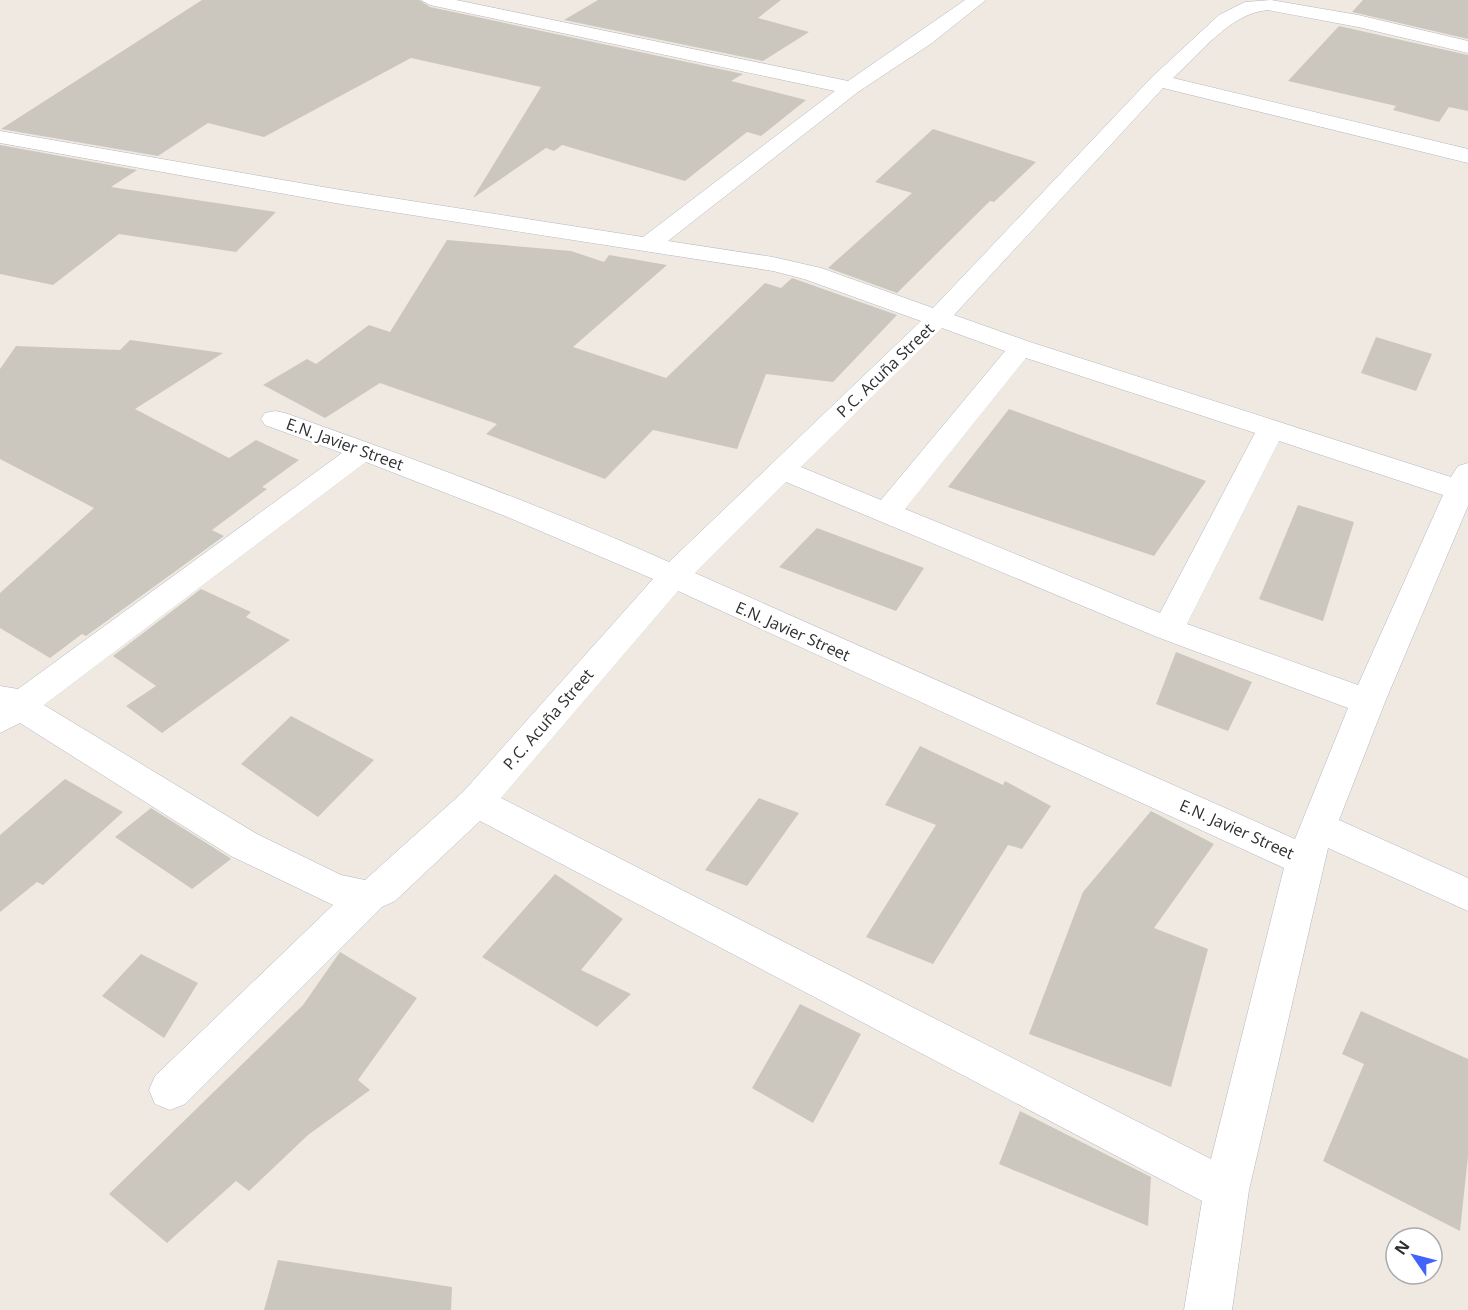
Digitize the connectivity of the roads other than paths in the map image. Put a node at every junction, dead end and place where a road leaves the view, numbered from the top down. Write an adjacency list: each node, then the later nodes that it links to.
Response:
1 (430, 0): 5 (street)
2 (977, 0): 5 (street)
3 (1468, 47): 4 (street, P.C. Acuña Street)
4 (1159, 81): 7 (street); 9 (street, P.C. Acuña Street)
5 (852, 88): 8 (street)
6 (0, 137): 8 (street)
7 (1468, 156)
8 (649, 244): 9 (street)
9 (937, 319): 10 (street); 14 (street, P.C. Acuña Street)
10 (1021, 348): 12 (street); 16 (street)
11 (275, 419): 13 (street, E.N. Javier Street)
12 (1272, 428): 15 (street); 18 (street)
13 (363, 451): 17 (street, E.N. Javier Street); 20 (street)
14 (782, 470): 16 (street); 17 (street, P.C. Acuña Street)
15 (1464, 481): 19 (street)
16 (886, 513): 18 (street)
17 (674, 574): 21 (street, P.C. Acuña Street); 22 (street, E.N. Javier Street)
18 (1168, 629): 19 (street)
19 (1368, 702): 22 (street)
20 (6, 707): 24 (street)
21 (476, 802): 24 (street, P.C. Acuña Street); 26 (street)
22 (1312, 843): 23 (street, E.N. Javier Street); 26 (street)
23 (1468, 895)
24 (368, 896): 25 (street, P.C. Acuña Street)
25 (170, 1090)
26 (1226, 1190): 27 (street)
27 (1208, 1310)

